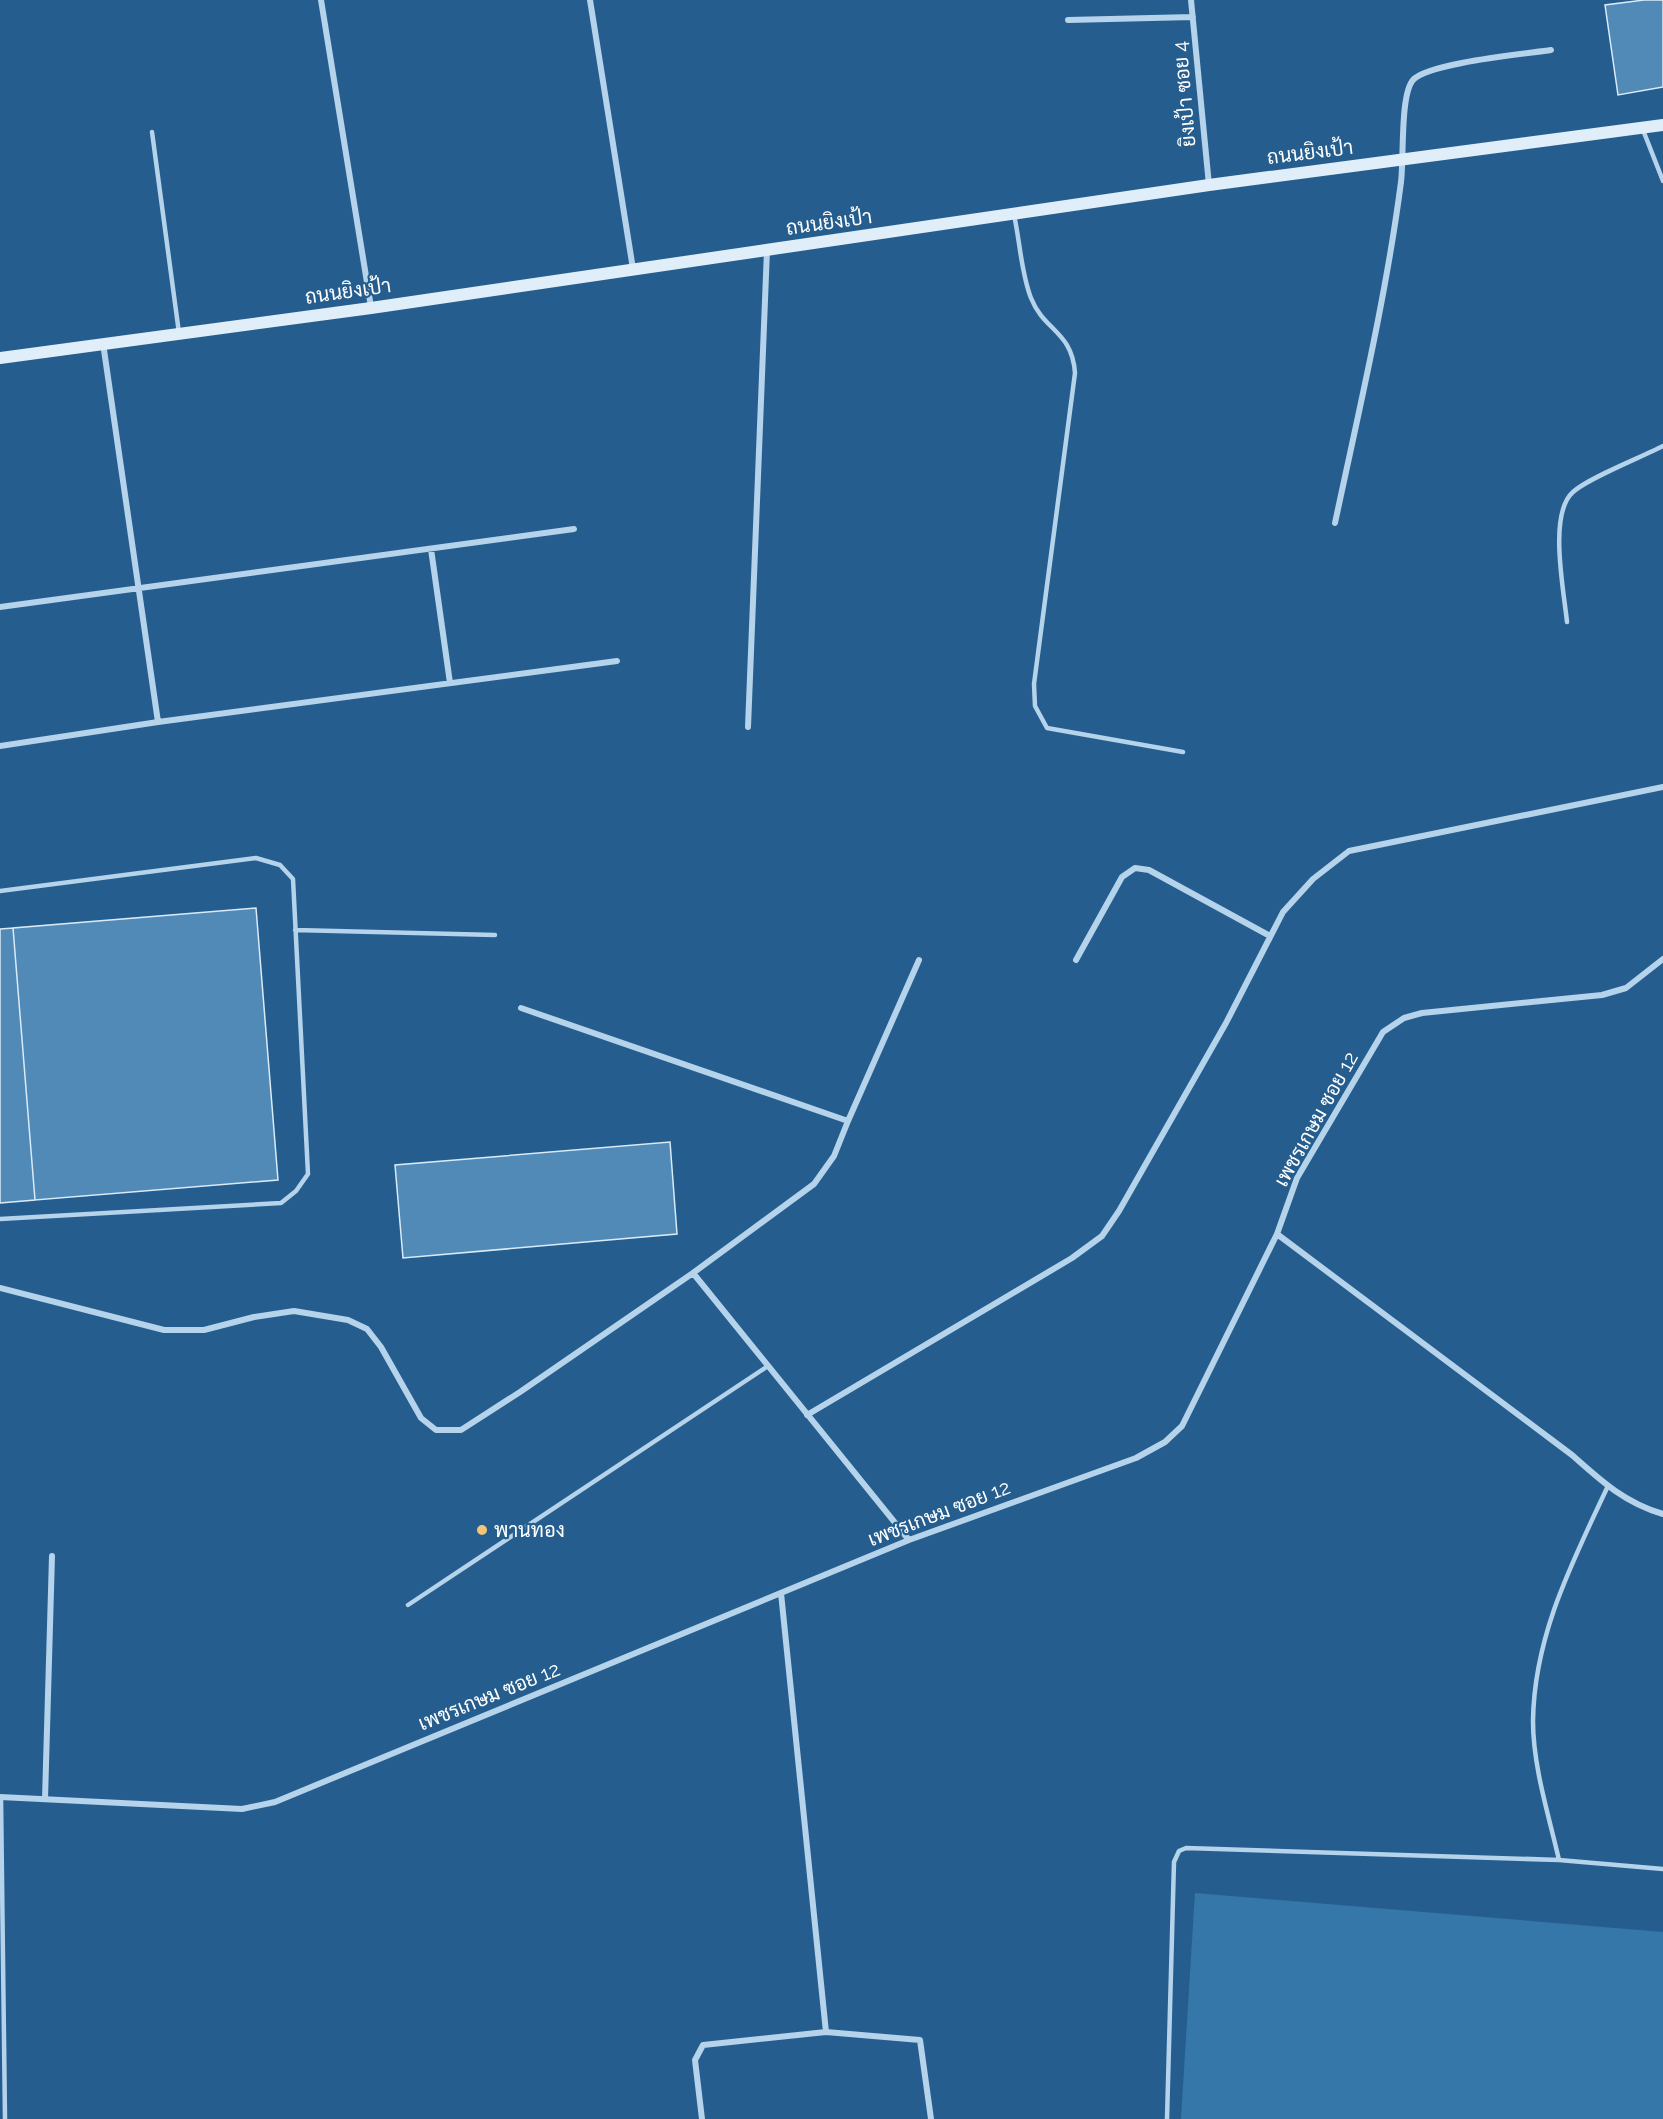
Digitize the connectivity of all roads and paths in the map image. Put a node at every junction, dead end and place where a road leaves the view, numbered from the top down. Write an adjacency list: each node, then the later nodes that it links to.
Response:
1 (321, 0): 16 (street)
2 (590, 0): 15 (street)
3 (1191, 0): 4 (street, ยิงเป้า ซอย 4)
4 (1193, 17): 5 (street); 12 (street, ยิงเป้า ซอย 4)
5 (1068, 20)
6 (1551, 50): 10 (street)
7 (1663, 125): 8 (main road, ถนนยิงเป้า)
8 (1642, 128): 10 (main road, ถนนยิงเป้า); 11 (lane)
9 (152, 132): 17 (lane)
10 (1404, 159): 12 (main road, ถนนยิงเป้า); 21 (street)
11 (1663, 181)
12 (1209, 185): 13 (main road, ถนนยิงเป้า)
13 (1014, 215): 14 (main road, ถนนยิงเป้า); 32 (lane)
14 (767, 250): 15 (main road, ถนนยิงเป้า); 30 (street)
15 (633, 270): 16 (main road, ถนนยิงเป้า)
16 (371, 308): 17 (main road, ถนนยิงเป้า)
17 (179, 333): 18 (main road, ถนนยิงเป้า)
18 (103, 342): 19 (main road, ถนนยิงเป้า); 24 (street)
19 (0, 358)
20 (1663, 446): 26 (lane)
21 (1335, 523)
22 (574, 529): 23 (street)
23 (431, 549): 24 (street); 28 (street)
24 (137, 589): 25 (street); 29 (street)
25 (0, 607)
26 (1567, 622)
27 (617, 661): 28 (street)
28 (450, 683): 29 (street)
29 (158, 722): 31 (street)
30 (747, 727)
31 (0, 746)
32 (1183, 752)
33 (1663, 786): 37 (street)
34 (0, 891): 35 (lane)
35 (295, 930): 36 (lane); 43 (lane)
36 (495, 935)
37 (1270, 936): 40 (street); 48 (street)
38 (1663, 959): 44 (street, เพชรเกษม ซอย 12)
39 (919, 960): 42 (street)
40 (1076, 960)
41 (521, 1008): 42 (street)
42 (848, 1121): 45 (street)
43 (0, 1219)
44 (1277, 1234): 49 (street); 51 (street, เพชรเกษม ซอย 12)
45 (693, 1273): 46 (street); 47 (street)
46 (0, 1288)
47 (768, 1366): 48 (street); 54 (lane)
48 (807, 1415): 51 (street)
49 (1607, 1488): 50 (street); 57 (lane)
50 (1663, 1514)
51 (909, 1540): 53 (street, เพชรเกษม ซอย 12)
52 (51, 1556): 56 (street)
53 (781, 1593): 56 (street, เพชรเกษม ซอย 12); 59 (street)
54 (408, 1605)
55 (0, 1797): 56 (street, เพชรเกษม ซอย 12); 60 (lane)
56 (45, 1799)
57 (1558, 1860): 58 (lane); 63 (lane)
58 (1663, 1869)
59 (826, 2032): 61 (street); 62 (street)
60 (5, 2119)
61 (702, 2119)
62 (931, 2119)
63 (1167, 2119)

